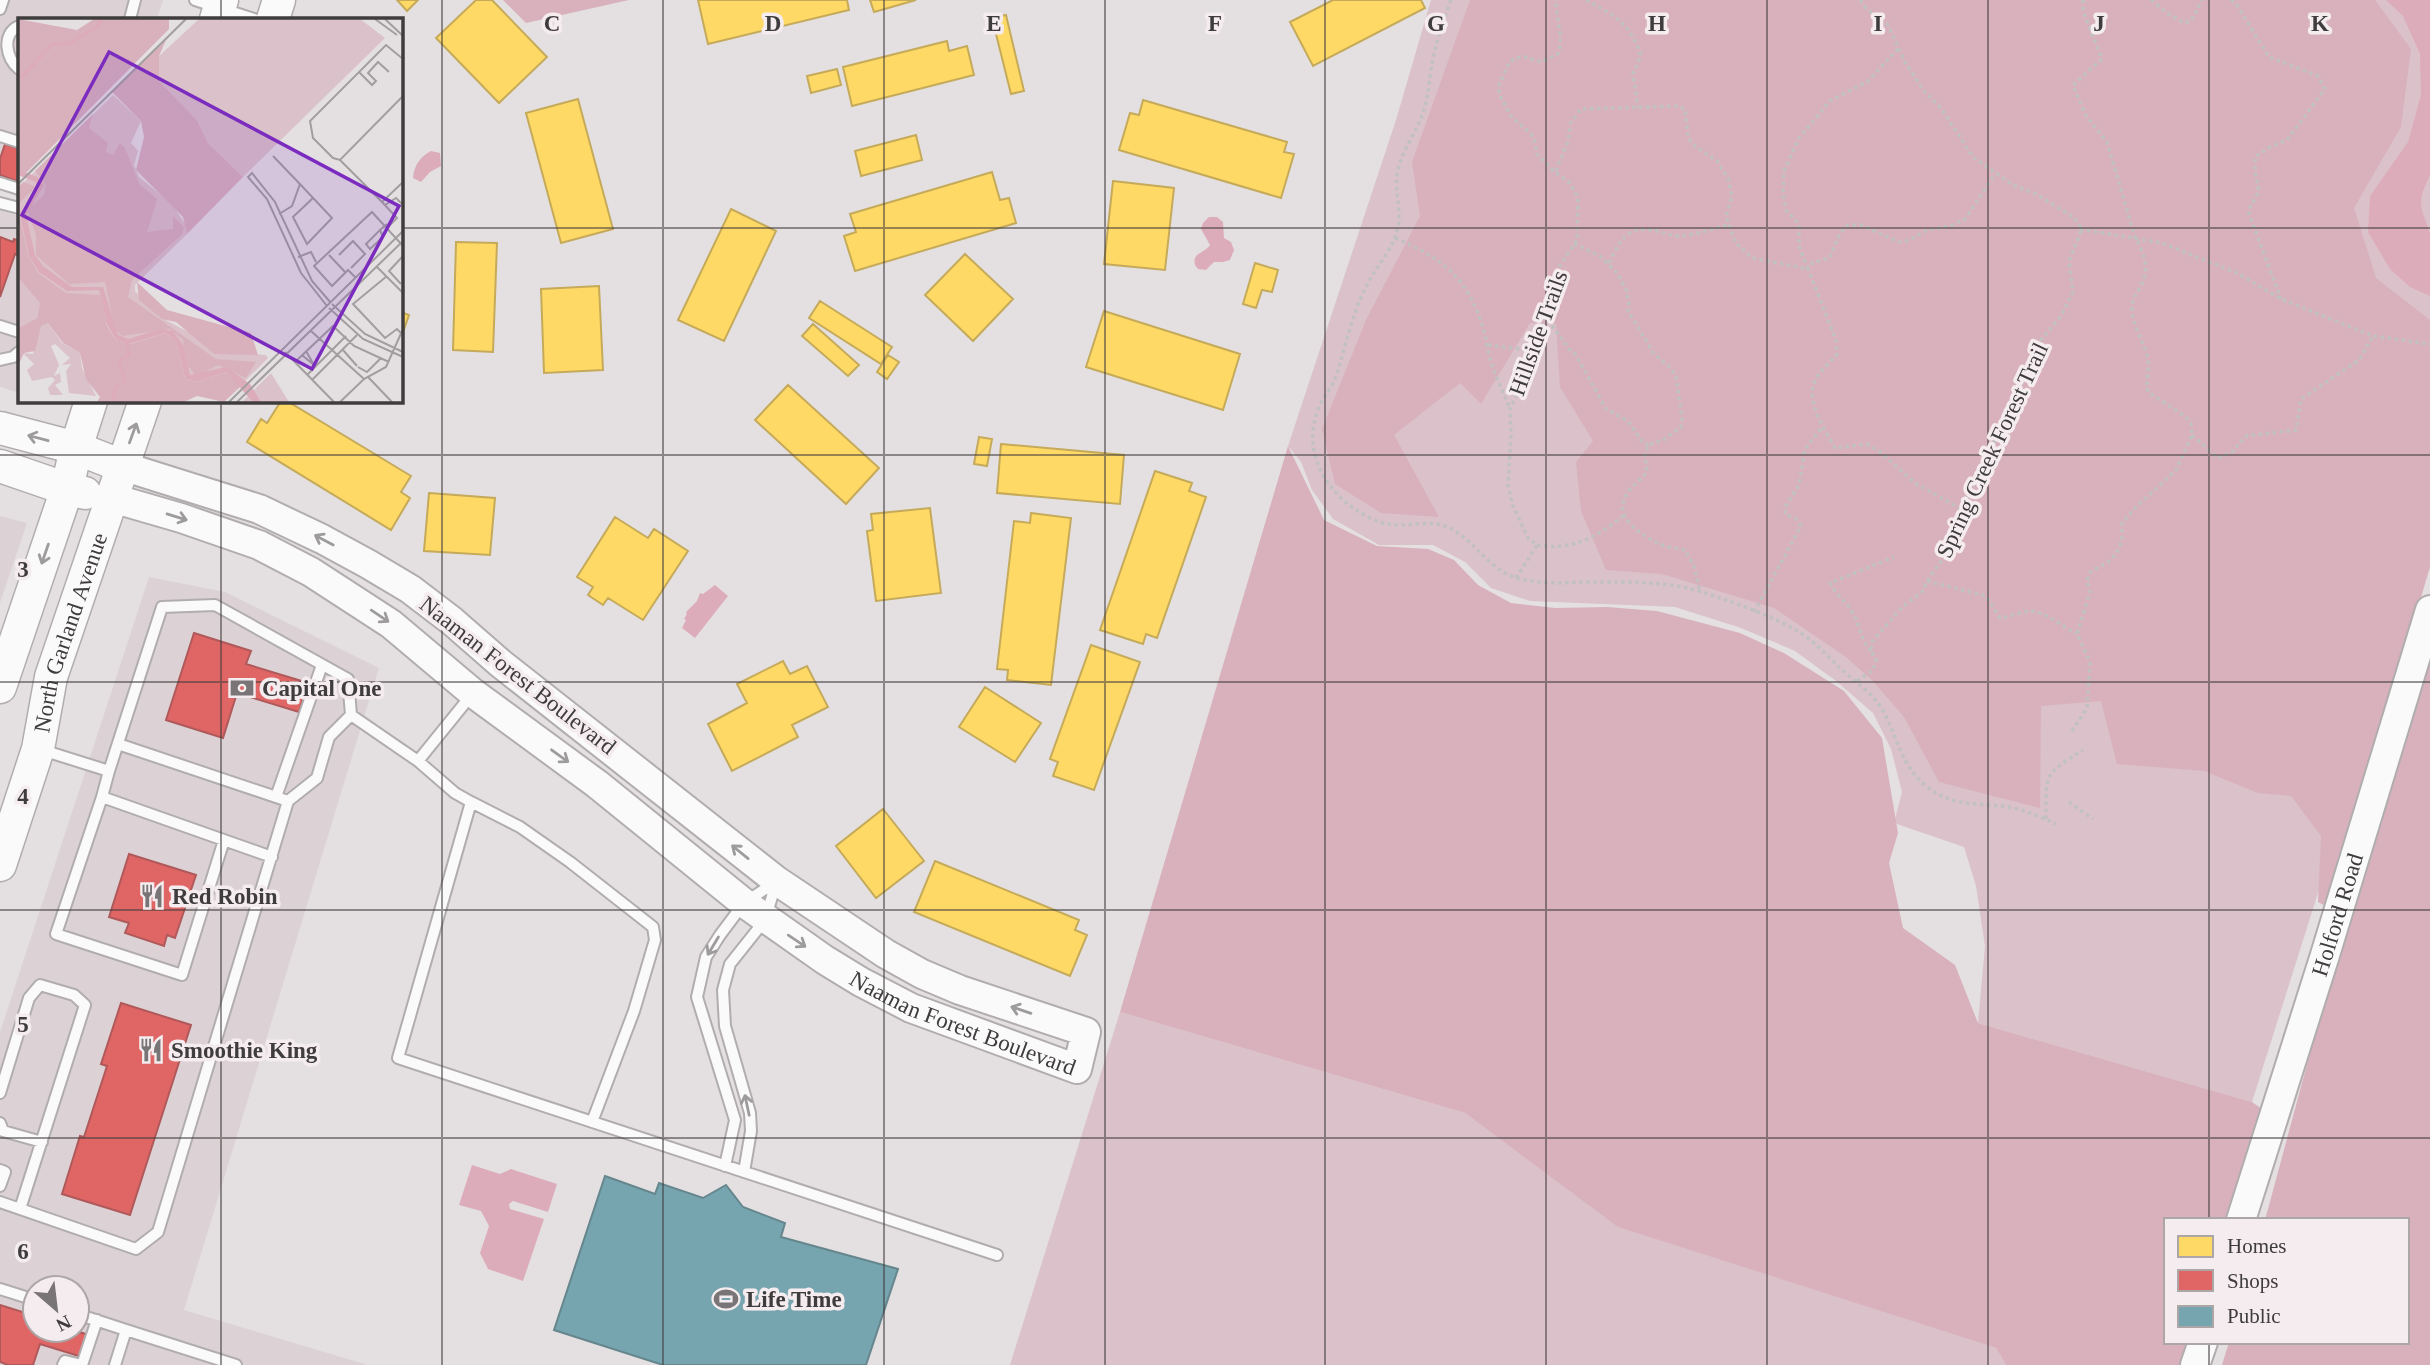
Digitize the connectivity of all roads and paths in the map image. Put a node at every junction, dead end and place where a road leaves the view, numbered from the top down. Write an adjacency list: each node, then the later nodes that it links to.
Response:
1 (3, 0): 13 (lane)
2 (135, 0): 14 (lane)
3 (279, 0): 16 (main road)
4 (1451, 0): 32 (path)
5 (1556, 0): 23 (path, Hillside Trails)
6 (1586, 0): 20 (path)
7 (1860, 0): 18 (path)
8 (2083, 0): 31 (path)
9 (2151, 0): 10 (path)
10 (2202, 0)
11 (2231, 0): 36 (path)
12 (214, 7): 15 (lane)
13 (0, 9)
14 (130, 18)
15 (251, 18)
16 (273, 18)
17 (18, 26): 19 (lane)
18 (1898, 49): 24 (path); 35 (path)
19 (18, 68)
20 (1638, 107): 23 (path); 29 (path)
21 (0, 136): 22 (lane)
22 (18, 142)
23 (1556, 171): 33 (path, Hillside Trails)
24 (1996, 174): 30 (path); 35 (path)
25 (0, 183): 26 (lane)
26 (18, 189)
27 (0, 203): 28 (lane)
28 (18, 208)
29 (1728, 224): 34 (path); 35 (path)
30 (2080, 229): 31 (path); 58 (path, Spring Creek Forest Trail)
31 (2135, 237): 36 (path); 51 (path)
32 (1394, 238): 42 (path); 62 (path)
33 (1574, 244): 34 (path, Hillside Trails); 37 (path, Hillside Trails)
34 (1609, 263): 52 (path)
35 (1808, 269): 49 (path)
36 (2281, 299): 40 (path)
37 (1544, 314): 43 (path, Hillside Trails); 52 (path)
38 (0, 326): 39 (lane)
39 (18, 332)
40 (2373, 336): 41 (path); 51 (path)
41 (2430, 344)
42 (1488, 345): 43 (path); 48 (path)
43 (1529, 350): 48 (path, Hillside Trails)
44 (18, 353): 45 (lane)
45 (0, 360)
46 (91, 402): 53 (main road, North Garland Avenue)
47 (145, 402): 55 (main road, North Garland Avenue, one-way to 47)
48 (1510, 409): 60 (path, Hillside Trails)
49 (1823, 426): 58 (path); 66 (path)
50 (0, 428): 53 (main road, Naaman Forest Boulevard, one-way to 50)
51 (2192, 435): 67 (path)
52 (1648, 445): 59 (path)
53 (76, 448): 55 (main road, Naaman Forest Boulevard); 56 (main road, North Garland Avenue)
54 (0, 466): 56 (main road, Naaman Forest Boulevard)
55 (122, 466): 57 (main road, North Garland Avenue); 69 (street, Naaman Forest Boulevard, one-way to 55)
56 (67, 489): 57 (main road, Naaman Forest Boulevard); 72 (main road, North Garland Avenue, one-way to 72)
57 (112, 498): 73 (street, Naaman Forest Boulevard, one-way to 73); 77 (main road, North Garland Avenue)
58 (1962, 510): 63 (path, Spring Creek Forest Trail)
59 (1623, 516): 60 (path); 64 (path)
60 (1537, 545): 62 (path)
61 (1894, 557): 68 (path)
62 (1516, 578): 64 (path)
63 (1927, 581): 67 (path); 68 (path, Spring Creek Forest Trail)
64 (1700, 591): 66 (path)
65 (2430, 610): 104 (street, Holford Road)
66 (1754, 612): 71 (path)
67 (2077, 634): 75 (path)
68 (1871, 651): 71 (path, Spring Creek Forest Trail)
69 (500, 663): 73 (street); 92 (street, Naaman Forest Boulevard, one-way to 69)
70 (322, 664): 74 (lane); 76 (lane); 82 (lane)
71 (1857, 681): 86 (path)
72 (0, 687)
73 (473, 693): 79 (lane); 93 (street, Naaman Forest Boulevard, one-way to 93)
74 (351, 715): 79 (lane); 83 (lane)
75 (2072, 730)
76 (118, 744): 80 (lane); 82 (lane)
77 (38, 748): 80 (lane); 91 (main road, North Garland Avenue)
78 (2083, 750): 86 (path)
79 (418, 761): 84 (lane)
80 (108, 771): 81 (lane)
81 (102, 797): 89 (lane); 89 (lane)
82 (276, 797): 83 (lane)
83 (288, 801): 90 (lane)
84 (471, 802): 95 (lane); 95 (lane)
85 (2069, 802): 87 (path)
86 (2046, 819): 88 (path)
87 (2093, 819)
88 (2056, 824)
89 (224, 840): 90 (lane)
90 (272, 857): 103 (lane)
91 (0, 865)
92 (777, 881): 93 (lane); 93 (lane); 93 (street, Naaman Forest Boulevard, one-way to 92)
93 (755, 911): 98 (lane, one-way to 98); 100 (lane, one-way to 93)
94 (0, 1093): 97 (lane)
95 (593, 1122): 98 (lane)
96 (0, 1123): 97 (lane)
97 (42, 1142): 103 (lane)
98 (725, 1166): 100 (lane)
99 (0, 1170): 101 (lane)
100 (744, 1172): 105 (lane)
101 (0, 1186)
102 (0, 1202): 103 (lane)
103 (20, 1209)
104 (2242, 1218)
105 (997, 1255)
106 (0, 1289): 107 (lane)
107 (21, 1296)
108 (91, 1318): 109 (lane)
109 (97, 1320): 110 (lane); 112 (lane)
110 (126, 1330): 113 (lane); 114 (lane)
111 (2202, 1344): 115 (street)
112 (64, 1365)
113 (115, 1365)
114 (236, 1365)
115 (2195, 1365)

